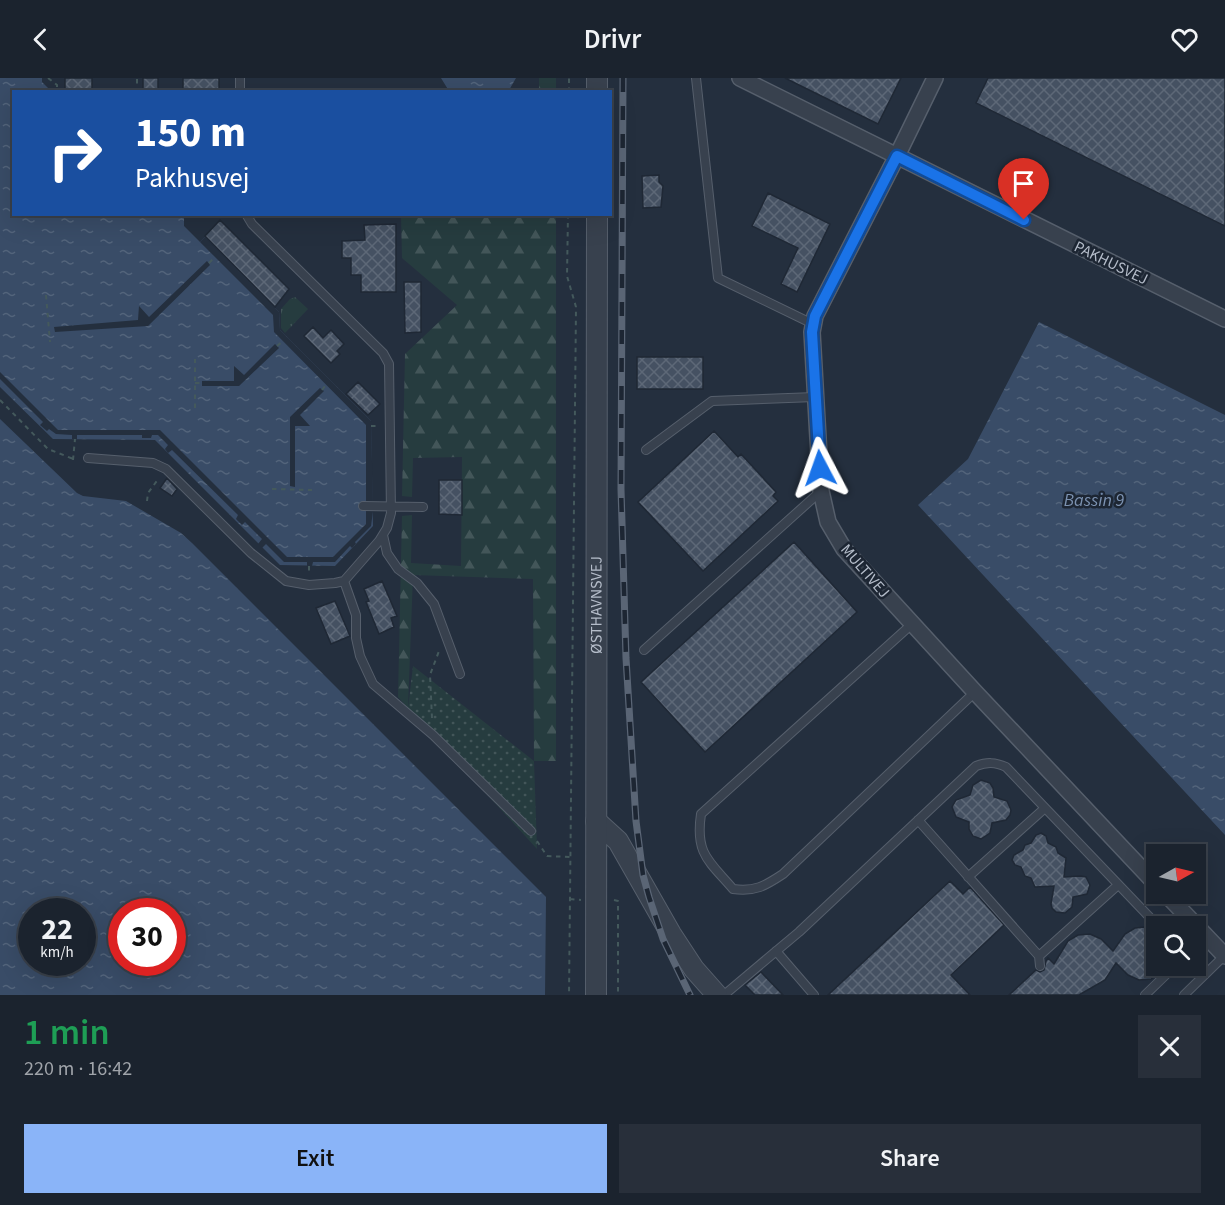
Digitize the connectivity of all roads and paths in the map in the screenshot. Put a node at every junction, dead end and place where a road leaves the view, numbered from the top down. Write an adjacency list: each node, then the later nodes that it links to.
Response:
1 (48, 78): 5 (path)
2 (696, 78): 14 (lane)
3 (740, 78): 6 (street, PAKHUSVEJ)
4 (935, 78): 6 (street, MULTIVEJ)
5 (57, 90)
6 (897, 156): 13 (street, PAKHUSVEJ); 14 (street, MULTIVEJ)
7 (247, 216): 40 (lane)
8 (568, 216): 56 (path)
9 (597, 216): 54 (street, ØSTHAVNSVEJ)
10 (215, 257): 11 (path)
11 (209, 263)
12 (46, 295): 15 (path)
13 (1225, 319)
14 (813, 324): 25 (street, MULTIVEJ)
15 (49, 330): 16 (path); 18 (path)
16 (55, 330)
17 (283, 341): 19 (path)
18 (50, 342)
19 (277, 346)
20 (195, 359): 21 (path)
21 (195, 383): 22 (path); 27 (path)
22 (202, 383)
23 (326, 385): 24 (path)
24 (322, 390)
25 (815, 397): 31 (lane); 37 (street, MULTIVEJ)
26 (0, 400): 33 (path)
27 (195, 408)
28 (371, 426): 29 (path)
29 (381, 426)
30 (75, 439): 33 (path)
31 (646, 450)
32 (88, 458): 33 (path); 34 (lane)
33 (74, 460)
34 (166, 469): 38 (path); 45 (lane)
35 (272, 489): 36 (path)
36 (312, 490)
37 (821, 491): 46 (street, MULTIVEJ); 48 (lane)
38 (147, 501)
39 (363, 506): 40 (lane)
40 (391, 506): 41 (lane); 42 (lane)
41 (423, 507)
42 (383, 535): 45 (lane); 47 (lane)
43 (309, 566): 44 (path)
44 (309, 572)
45 (344, 581): 51 (lane)
46 (912, 624): 50 (street, MULTIVEJ); 50 (lane)
47 (445, 634): 49 (lane); 51 (path)
48 (644, 650)
49 (460, 674)
50 (975, 692): 57 (street, MULTIVEJ)
51 (433, 735): 55 (lane)
52 (1045, 808): 53 (lane); 58 (lane); 59 (lane)
53 (918, 820): 58 (lane); 62 (lane)
54 (596, 821): 68 (street, ØSTHAVNSVEJ); 69 (street)
55 (531, 831): 56 (path)
56 (570, 857): 67 (path)
57 (1146, 873)
58 (968, 877): 63 (lane)
59 (1118, 885): 61 (lane); 63 (lane)
60 (1176, 904): 64 (street)
61 (1148, 916)
62 (776, 951): 70 (lane); 71 (lane)
63 (1039, 956): 65 (lane)
64 (1225, 956): 73 (lane)
65 (1040, 966)
66 (1165, 976): 72 (lane)
67 (570, 995)
68 (596, 995)
69 (717, 995)
70 (724, 995)
71 (814, 995)
72 (1145, 995)
73 (1184, 995)

